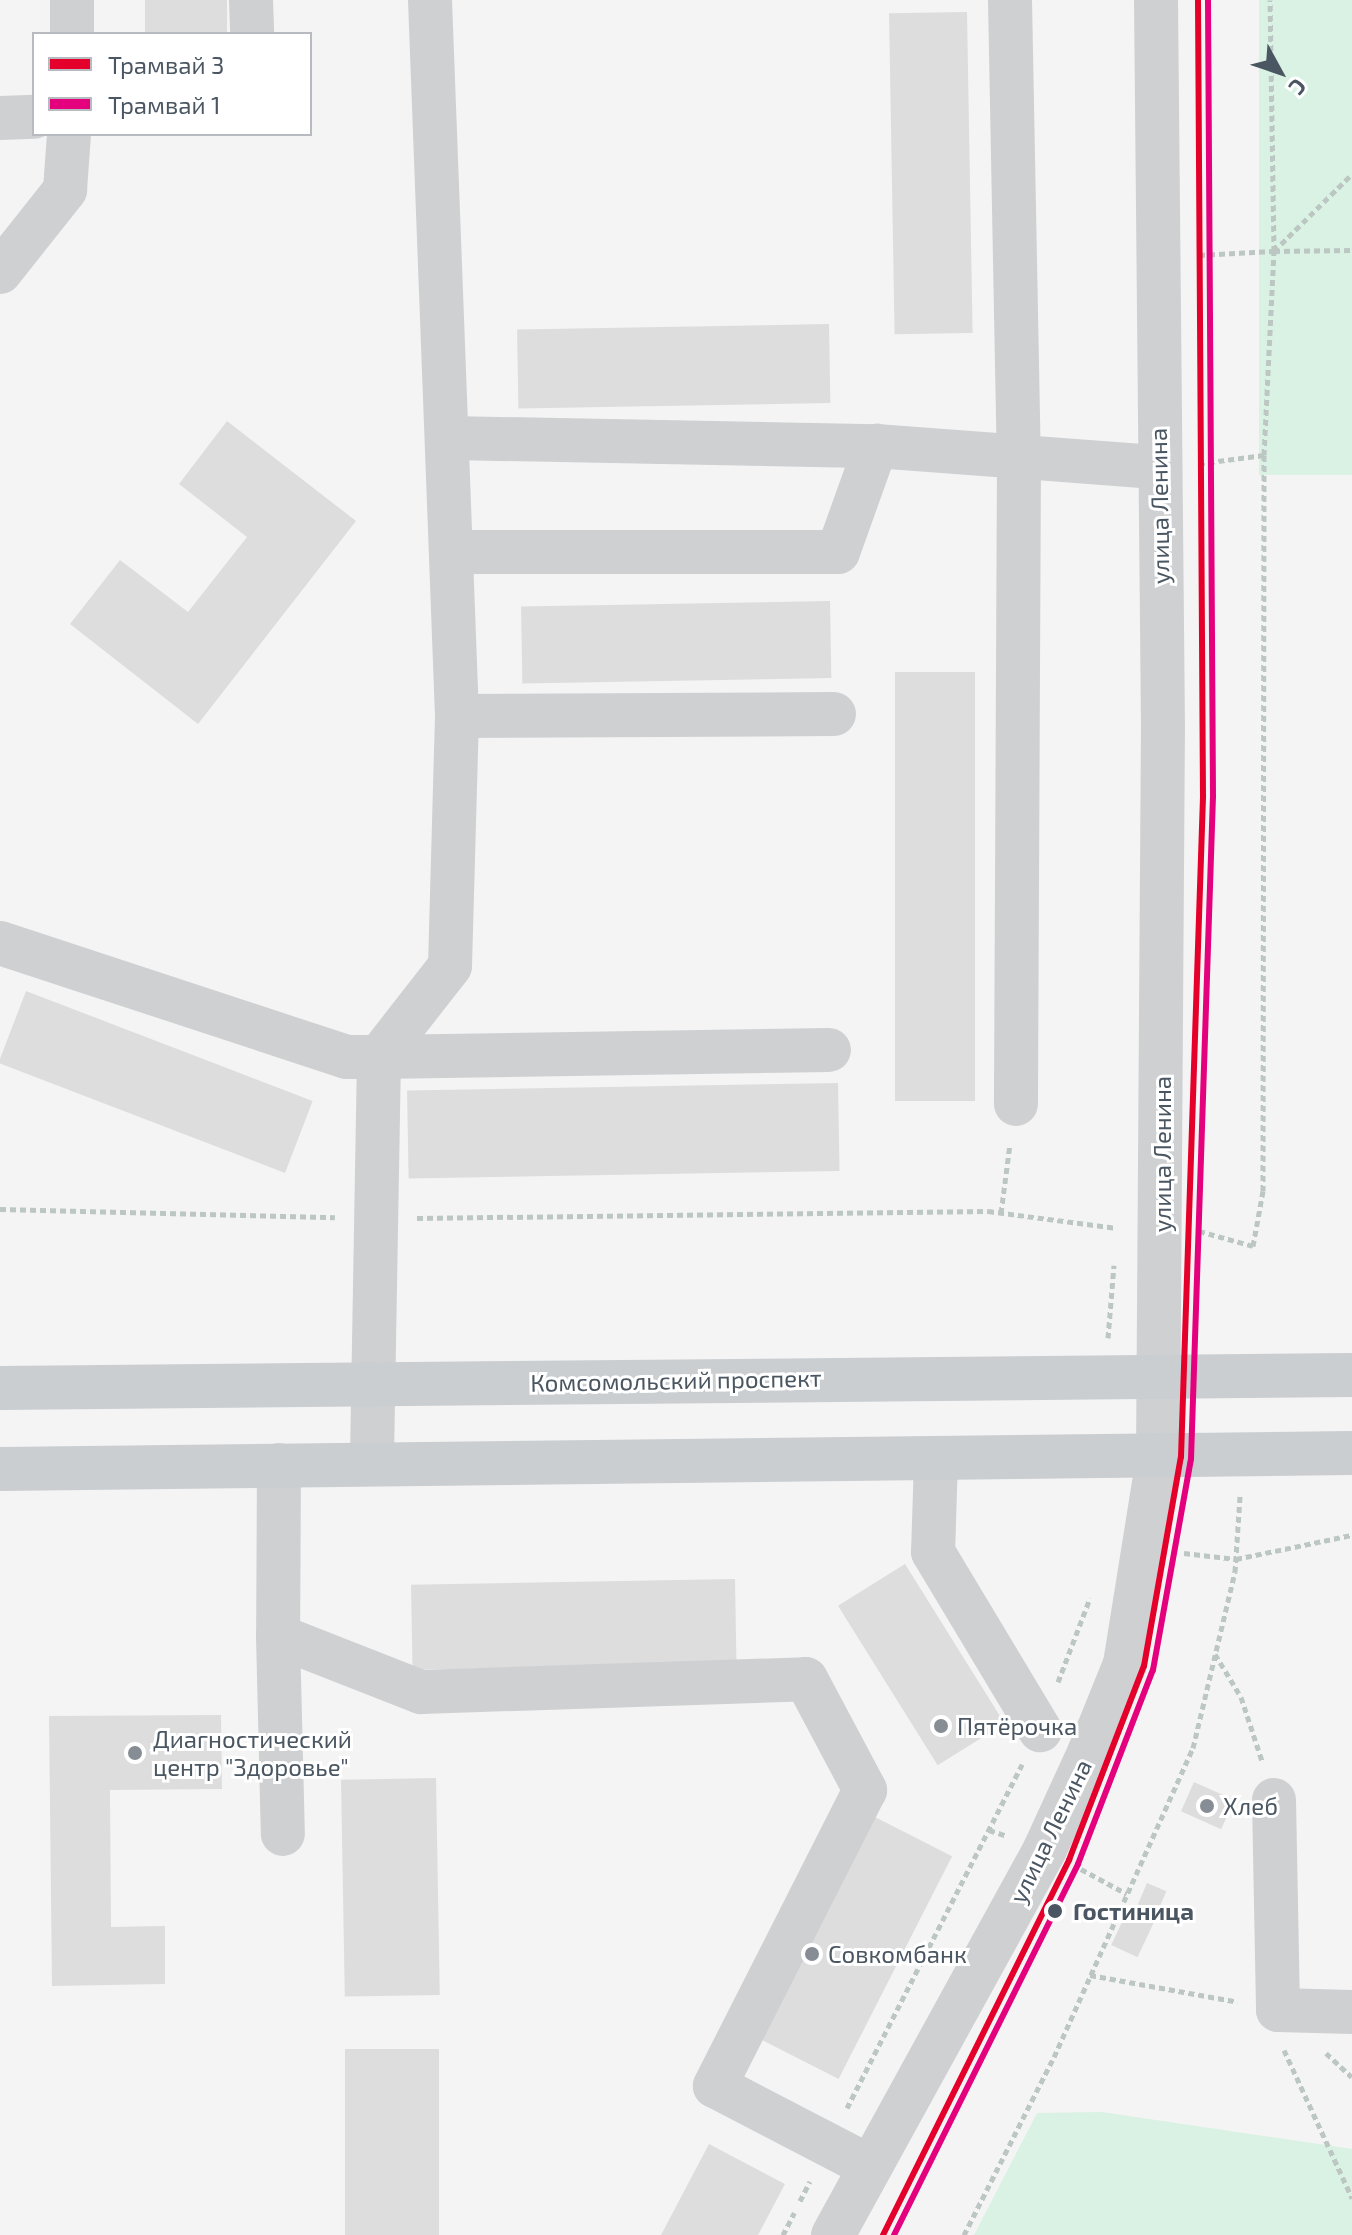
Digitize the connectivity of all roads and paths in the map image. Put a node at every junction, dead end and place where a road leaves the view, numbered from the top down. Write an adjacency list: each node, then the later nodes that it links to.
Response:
1 (72, 0): 7 (street)
2 (251, 0): 8 (street)
3 (430, 0): 15 (street)
4 (1010, 0): 18 (street)
5 (1156, 0): 19 (street, улица Ленина)
6 (1270, 0): 13 (path)
7 (72, 32)
8 (252, 32)
9 (32, 117): 10 (street)
10 (0, 118)
11 (69, 136): 14 (street)
12 (1352, 250): 13 (path)
13 (1274, 251): 17 (path)
14 (0, 272)
15 (451, 438): 16 (street); 20 (street)
16 (876, 446): 18 (street); 20 (street)
17 (1264, 455): 19 (path); 31 (path)
18 (1019, 458): 19 (street); 26 (street)
19 (1158, 467): 33 (street, улица Ленина)
20 (454, 552): 22 (street)
21 (834, 714): 22 (street)
22 (457, 716): 25 (street)
23 (0, 943): 25 (street)
24 (829, 1050): 25 (street)
25 (379, 1057): 29 (street)
26 (1016, 1104): 28 (path)
27 (0, 1209): 29 (path)
28 (1001, 1213): 29 (path); 30 (path)
29 (374, 1218): 34 (street)
30 (1117, 1229)
31 (1253, 1246)
32 (1352, 1375): 33 (main road, Комсомольский проспект)
33 (1162, 1379): 34 (main road, Комсомольский проспект); 37 (street, улица Ленина)
34 (370, 1385): 35 (main road, Комсомольский проспект); 39 (street)
35 (0, 1388)
36 (1352, 1453): 37 (main road)
37 (1158, 1457): 38 (main road); 44 (street, улица Ленина)
38 (936, 1459): 39 (main road); 49 (street)
39 (372, 1464): 40 (main road)
40 (279, 1465): 41 (main road); 47 (street)
41 (0, 1469)
42 (1240, 1488): 45 (path)
43 (1352, 1535): 45 (path)
44 (1143, 1552): 45 (path); 56 (street, улица Ленина)
45 (1236, 1559): 48 (path)
46 (1097, 1582): 49 (path)
47 (278, 1636): 51 (street); 55 (street)
48 (1215, 1654): 50 (path); 52 (path)
49 (1040, 1730): 55 (path)
50 (1274, 1800): 53 (street)
51 (283, 1834)
52 (1090, 1975): 53 (path); 60 (path)
53 (1278, 2010): 54 (street); 57 (path)
54 (1352, 2012)
55 (829, 2145): 56 (street); 58 (path)
56 (869, 2166): 59 (street, улица Ленина)
57 (1352, 2198)
58 (783, 2235)
59 (833, 2235)
60 (964, 2235)

